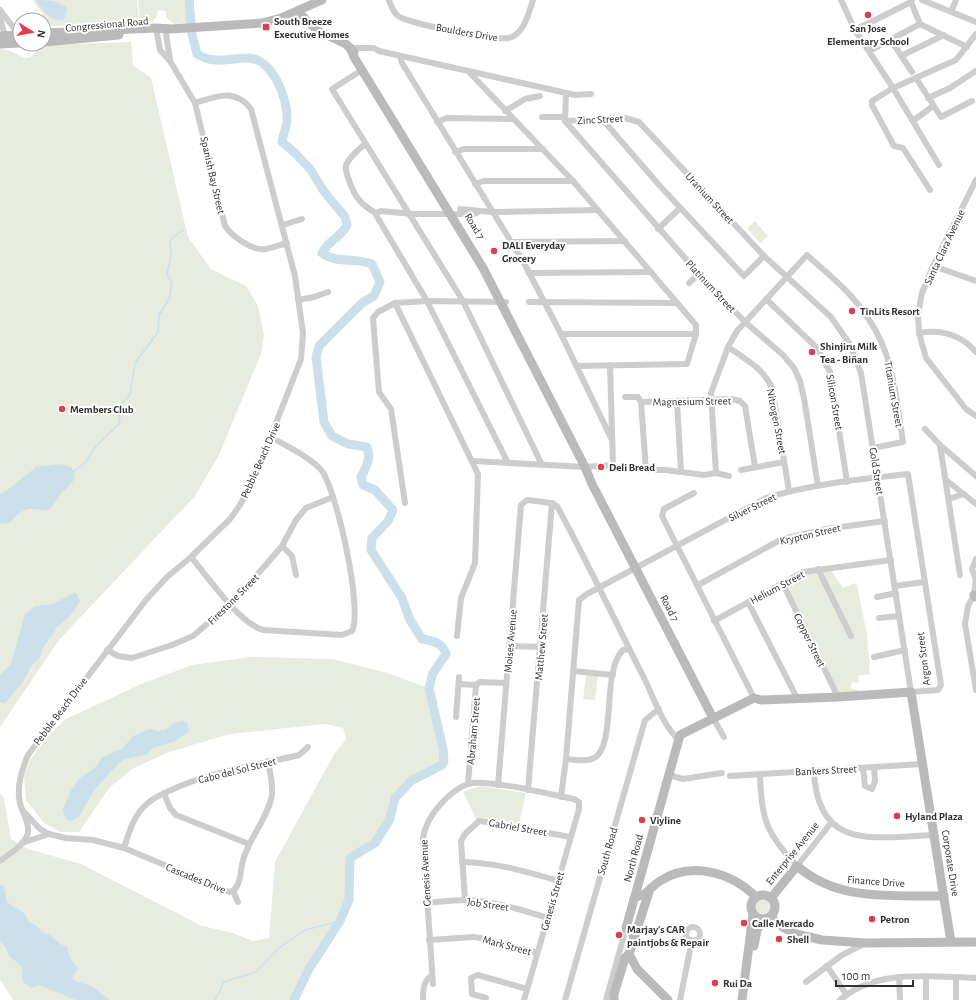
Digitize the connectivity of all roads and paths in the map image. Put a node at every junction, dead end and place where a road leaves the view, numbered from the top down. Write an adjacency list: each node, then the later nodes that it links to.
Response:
1 (322, 0): 9 (street, Congressional Road)
2 (389, 0): 3 (street, Boulders Drive)
3 (533, 0)
4 (841, 0): 16 (street)
5 (922, 0): 10 (street)
6 (956, 0): 10 (street)
7 (911, 1): 13 (street); 16 (street)
8 (0, 10): 14 (street)
9 (301, 11): 15 (street, Congressional Road); 24 (street, Road 7)
10 (951, 12): 12 (street)
11 (0, 18): 20 (street)
12 (976, 22)
13 (920, 24): 19 (street); 21 (street)
14 (12, 27)
15 (166, 29): 17 (street, Congressional Road); 22 (street, Congressional Road); 39 (street, Spanish Bay Street)
16 (855, 30): 25 (street)
17 (52, 33)
18 (976, 34): 23 (street)
19 (944, 36): 23 (street); 27 (street)
20 (3, 40)
21 (890, 40): 25 (street); 27 (street)
22 (52, 41)
23 (967, 47): 32 (street)
24 (350, 48): 26 (street); 28 (street, Road 7); 59 (street, Road 7)
25 (869, 51): 33 (street)
26 (400, 56): 31 (street); 48 (street)
27 (902, 56): 30 (street)
28 (362, 70): 49 (street); 59 (street, Road 7)
29 (976, 71): 37 (street)
30 (912, 72)
31 (470, 73): 34 (street); 41 (street)
32 (916, 78): 33 (street); 37 (street)
33 (893, 88): 47 (street); 56 (street)
34 (566, 93): 35 (street); 44 (street)
35 (591, 94)
36 (540, 96): 41 (street)
37 (928, 98): 40 (street)
38 (972, 101): 40 (street)
39 (195, 103): 64 (street, Pebble Beach Drive); 68 (street, Spanish Bay Street)
40 (933, 106): 47 (street)
41 (505, 111): 43 (street)
42 (542, 117): 44 (street, Zinc Street)
43 (512, 119): 48 (street); 50 (street)
44 (565, 119): 45 (street, Zinc Street); 65 (street, Platinum Street)
45 (602, 119): 46 (street, Zinc Street); 57 (street)
46 (634, 119): 69 (street, Uranium Street)
47 (913, 121): 52 (street)
48 (437, 122): 51 (street)
49 (365, 144): 61 (street); 62 (street)
50 (543, 149): 51 (street); 54 (street)
51 (455, 152): 55 (street)
52 (939, 165)
53 (976, 180): 70 (street, Santa Clara Avenue)
54 (573, 181): 55 (street); 58 (street)
55 (475, 184): 60 (street)
56 (930, 190)
57 (680, 208): 65 (street); 69 (street)
58 (598, 210): 60 (street); 67 (street)
59 (451, 212): 60 (street); 62 (street); 82 (street, Road 7)
60 (492, 212): 66 (street)
61 (376, 213): 62 (street); 80 (street)
62 (409, 213): 81 (street)
63 (302, 219): 64 (street)
64 (283, 225): 68 (street, Pebble Beach Drive)
65 (658, 229): 73 (street, Platinum Street)
66 (512, 242): 67 (street); 72 (street)
67 (625, 242): 71 (street)
68 (287, 243): 79 (street, Pebble Beach Drive)
69 (764, 256): 74 (street, Uranium Street)
70 (933, 266): 75 (street); 88 (street, Santa Clara Avenue)
71 (651, 272): 72 (street); 86 (street)
72 (529, 273): 84 (street)
73 (699, 274): 76 (street); 87 (street, Platinum Street)
74 (786, 277): 78 (street); 104 (street, Gold Street); 104 (street, Titanium Street)
75 (976, 280)
76 (689, 283)
77 (328, 292): 79 (street)
78 (766, 299): 87 (street); 118 (street, Silicon Street)
79 (298, 300): 101 (street, Pebble Beach Drive)
80 (427, 301): 81 (street); 85 (street); 106 (street)
81 (463, 301): 82 (street); 108 (street)
82 (503, 302): 109 (street, Road 7)
83 (529, 302): 84 (street)
84 (544, 302): 86 (street); 89 (street)
85 (394, 303): 105 (street); 125 (street)
86 (676, 303): 90 (street)
87 (745, 322): 91 (street); 119 (street, Platinum Street)
88 (920, 333): 92 (street); 99 (street, Santa Clara Avenue)
89 (561, 334): 90 (street); 94 (street)
90 (696, 334): 93 (street)
91 (728, 346): 96 (street); 107 (street, Nitrogen Street)
92 (976, 352)
93 (610, 365): 94 (street); 102 (street)
94 (576, 366): 102 (street)
95 (625, 397): 98 (street, Magnesium Street)
96 (711, 400): 97 (street, Magnesium Street); 110 (street, Magnesium Street); 113 (street)
97 (677, 401): 98 (street, Magnesium Street); 112 (street)
98 (641, 402): 112 (street)
99 (976, 416)
100 (925, 429): 103 (street)
101 (271, 437): 123 (street); 131 (street, Pebble Beach Drive)
102 (612, 440): 109 (street)
103 (940, 446): 115 (street); 117 (street)
104 (873, 448): 116 (street, Gold Street)
105 (473, 461): 106 (street); 152 (street)
106 (508, 462): 108 (street)
107 (784, 462): 110 (street); 120 (street, Nitrogen Street)
108 (542, 465): 109 (street)
109 (586, 467): 134 (street, Road 7)
110 (755, 467): 111 (street)
111 (740, 470)
112 (681, 472): 113 (street)
113 (716, 473): 114 (street)
114 (729, 476)
115 (976, 476)
116 (878, 477): 118 (street, Silver Street); 128 (street, Gold Street); 140 (street, Argon Street)
117 (946, 480): 122 (street); 124 (street)
118 (848, 482): 119 (street, Silver Street)
119 (818, 486): 120 (street, Silver Street)
120 (789, 491): 129 (street, Silver Street)
121 (694, 493): 129 (street)
122 (964, 494): 124 (street); 127 (street)
123 (333, 497): 130 (street, Firestone Street); 148 (street)
124 (949, 499): 137 (street)
125 (405, 503)
126 (552, 503): 143 (street); 156 (street, Moises Avenue); 157 (street, Matthew Street)
127 (976, 504)
128 (885, 521): 133 (street, Gold Street); 141 (street, Krypton Street)
129 (678, 545): 134 (street, Silver Street); 141 (street)
130 (282, 546): 136 (street); 148 (street, Firestone Street)
131 (191, 557): 148 (street); 159 (street, Pebble Beach Drive)
132 (976, 559): 138 (street)
133 (891, 560): 135 (street, Helium Street); 142 (street, Gold Street)
134 (636, 568): 143 (street, Silver Street); 173 (street, Road 7)
135 (818, 569): 139 (street, Helium Street); 153 (street)
136 (296, 574)
137 (960, 575)
138 (976, 579): 145 (street)
139 (782, 582): 147 (street, Helium Street); 170 (street, Copper Street)
140 (924, 582): 142 (street); 167 (street, Argon Street)
141 (698, 585): 151 (street)
142 (895, 586): 144 (street, Gold Street)
143 (600, 587): 158 (street); 162 (street, Silver Street)
144 (896, 593): 146 (street); 149 (street, Gold Street)
145 (975, 596): 155 (street)
146 (877, 597)
147 (748, 602): 151 (street, Helium Street); 169 (street)
148 (230, 604): 159 (street, Firestone Street)
149 (900, 616): 150 (street); 160 (street, Gold Street)
150 (878, 618)
151 (714, 621): 168 (street)
152 (457, 636)
153 (850, 636)
154 (976, 644): 155 (street)
155 (969, 645): 166 (street)
156 (510, 646): 157 (street); 164 (street, Moises Avenue)
157 (541, 647): 189 (street, Matthew Street)
158 (629, 649): 163 (street); 171 (street)
159 (106, 650): 192 (street, Pebble Beach Drive)
160 (905, 650): 161 (street); 167 (street, Gold Street)
161 (874, 657)
162 (573, 671): 163 (street); 177 (street)
163 (613, 675): 177 (street)
164 (506, 683): 165 (street, Abraham Street); 188 (street, Moises Avenue)
165 (476, 685): 172 (street); 187 (street, Abraham Street)
166 (976, 687)
167 (911, 692): 170 (street, Argon Street); 179 (street, Corporate Drive)
168 (754, 698): 169 (street, Argon Street); 173 (street, Argon Street)
169 (797, 698): 170 (street, Argon Street)
170 (838, 698)
171 (659, 709): 175 (street); 239 (street, South Road)
172 (456, 718)
173 (713, 718): 174 (street, Road 7); 175 (street)
174 (724, 738)
175 (678, 739): 185 (street, North Road)
176 (308, 748): 178 (street, Cabo del Sol Street)
177 (566, 759): 191 (street)
178 (268, 761): 190 (street, Cabo del Sol Street); 198 (street, Cascades Drive)
179 (922, 764): 180 (street, Bankers Street); 195 (street, Corporate Drive)
180 (874, 767): 181 (street, Bankers Street); 181 (street)
181 (863, 768): 182 (street, Bankers Street)
182 (814, 772): 184 (street, Bankers Street); 193 (street)
183 (722, 773): 185 (street)
184 (760, 774): 186 (street, Bankers Street); 202 (street, Finance Drive)
185 (669, 775): 207 (street, North Road)
186 (730, 776)
187 (468, 784): 188 (street); 212 (street, Genesis Avenue)
188 (498, 785): 189 (street)
189 (528, 790): 191 (street)
190 (164, 793): 198 (street); 199 (street, Cabo del Sol Street)
191 (561, 796): 196 (street, Genesis Street)
192 (22, 811): 194 (street); 197 (street, Pebble Beach Drive)
193 (831, 823): 195 (street); 202 (street, Enterprise Avenue)
194 (49, 834): 197 (street); 199 (street, Cascades Drive)
195 (934, 835): 206 (street, Corporate Drive)
196 (570, 837): 201 (street, Gabriel Street); 203 (street, Genesis Street)
197 (22, 843): 200 (street)
198 (249, 844): 205 (street, Cascades Drive)
199 (124, 848): 205 (street, Cascades Drive)
200 (0, 861)
201 (462, 862): 203 (street); 210 (street, Gabriel Street)
202 (797, 866): 206 (street, Finance Drive); 209 (street, Enterprise Avenue)
203 (558, 881): 214 (street, Genesis Street)
204 (650, 889): 207 (street); 208 (street); 217 (street)
205 (233, 891): 211 (street)
206 (944, 896): 220 (street, Corporate Drive)
207 (635, 897): 216 (street, North Road)
208 (756, 897): 209 (street); 213 (street)
209 (771, 898): 215 (street)
210 (465, 900): 212 (street, Job Street); 214 (street, Job Street)
211 (238, 902)
212 (426, 904): 218 (street, Genesis Avenue)
213 (753, 914): 215 (street); 244 (street)
214 (548, 918): 223 (street, Genesis Street)
215 (766, 918): 222 (street); 245 (street)
216 (626, 928): 217 (street); 240 (street, North Road)
217 (634, 937): 224 (street)
218 (429, 940): 223 (street, Mark Street); 227 (street, Genesis Avenue)
219 (692, 940): 243 (street)
220 (951, 942): 221 (street); 222 (street)
221 (976, 942)
222 (866, 943): 225 (street)
223 (537, 953): 234 (street, Genesis Street)
224 (629, 954): 226 (street); 241 (street)
225 (827, 966): 232 (street); 235 (street)
226 (637, 969): 241 (street); 242 (street)
227 (432, 975): 233 (street, Genesis Avenue); 237 (street)
228 (899, 977): 229 (street); 235 (street); 247 (street)
229 (926, 977): 230 (street); 248 (street)
230 (956, 978): 231 (street); 249 (street)
231 (976, 978)
232 (806, 982)
233 (433, 984)
234 (527, 989): 236 (street); 238 (street, Genesis Street)
235 (846, 994): 246 (street)
236 (486, 998)
237 (423, 1000)
238 (524, 1000)
239 (565, 1000)
240 (606, 1000)
241 (615, 1000)
242 (668, 1000)
243 (680, 1000)
244 (742, 1000)
245 (747, 1000)
246 (840, 1000)
247 (900, 1000)
248 (926, 1000)
249 (956, 1000)

